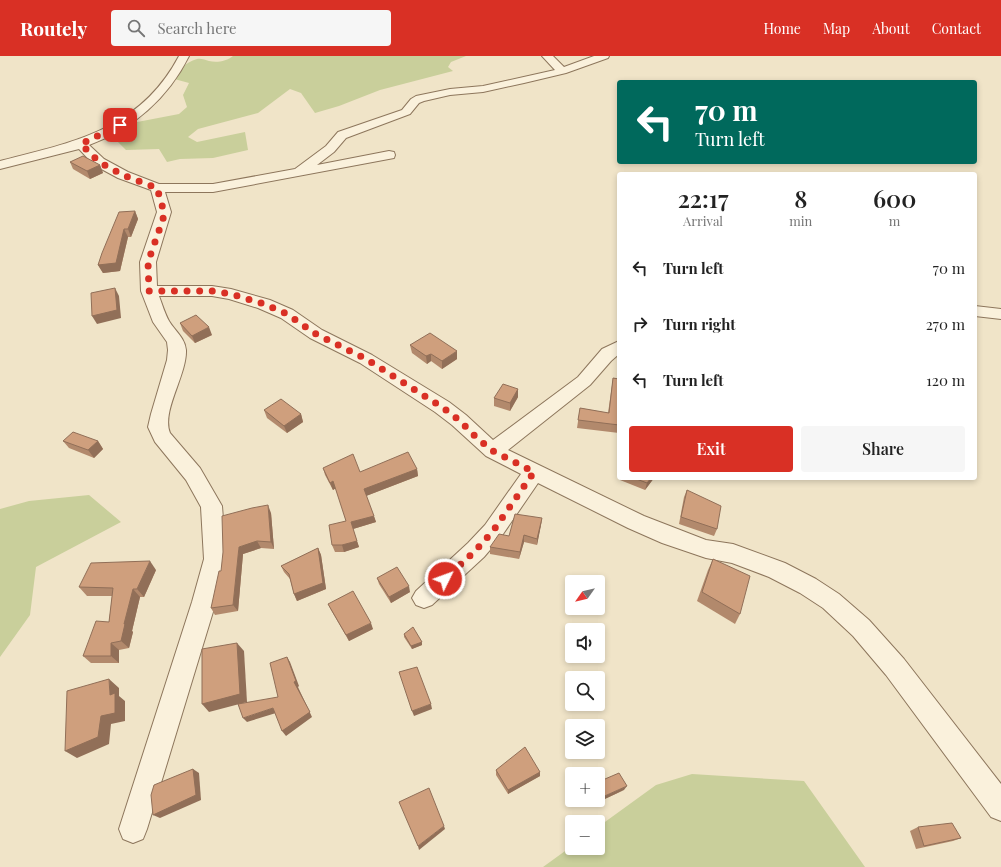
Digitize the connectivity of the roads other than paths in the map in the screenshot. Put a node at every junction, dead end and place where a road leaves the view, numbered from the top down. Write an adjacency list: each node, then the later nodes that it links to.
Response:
1 (184, 56): 5 (street)
2 (547, 56): 4 (street)
3 (604, 56): 4 (street)
4 (562, 71): 8 (street)
5 (81, 144): 7 (street); 9 (street)
6 (388, 155): 8 (street)
7 (0, 165)
8 (301, 170): 9 (street)
9 (157, 188): 10 (street)
10 (149, 291): 14 (street); 18 (street)
11 (977, 311): 12 (street)
12 (1001, 314)
13 (617, 348): 14 (street)
14 (493, 451): 15 (street)
15 (534, 472): 16 (street); 17 (street)
16 (424, 598)
17 (1001, 807)
18 (133, 830)

